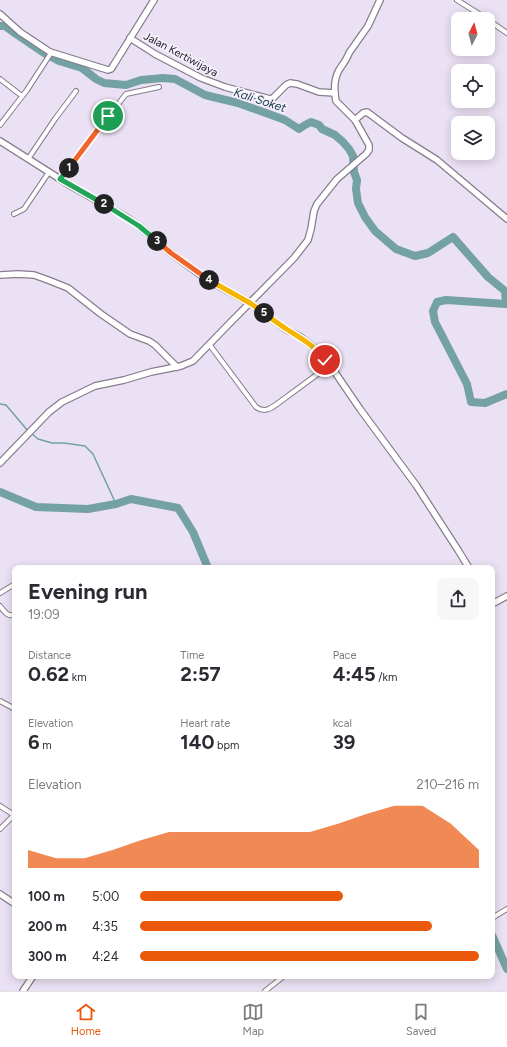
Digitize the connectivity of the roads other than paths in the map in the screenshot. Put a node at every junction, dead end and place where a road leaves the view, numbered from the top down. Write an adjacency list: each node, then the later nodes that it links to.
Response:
1 (154, 0): 8 (street)
2 (380, 0): 13 (street)
3 (457, 0): 4 (street)
4 (476, 12)
5 (0, 14): 9 (street)
6 (495, 25): 7 (street)
7 (507, 33)
8 (130, 38): 9 (street); 13 (street, Jalan Kertiwijaya)
9 (52, 53): 14 (street)
10 (0, 79): 14 (street)
11 (159, 86): 20 (street)
12 (76, 91): 18 (street)
13 (335, 93): 15 (street)
14 (22, 96): 16 (street)
15 (355, 120): 22 (street); 24 (street)
16 (0, 125)
17 (0, 141): 18 (street)
18 (28, 159): 19 (street)
19 (50, 172): 20 (street); 21 (street)
20 (60, 179): 24 (street)
21 (14, 214)
22 (507, 219)
23 (0, 275): 27 (street)
24 (250, 303): 25 (street); 26 (street)
25 (209, 344): 26 (street); 27 (street)
26 (330, 365): 29 (street)
27 (177, 367): 28 (street)
28 (0, 463)
29 (467, 565)
30 (12, 586): 31 (street)
31 (0, 593)
32 (507, 596): 33 (street)
33 (495, 602)
34 (0, 606): 35 (street)
35 (12, 616)
36 (0, 701): 37 (street)
37 (12, 707)
38 (0, 806): 39 (street)
39 (12, 813)
40 (12, 818): 41 (street)
41 (0, 830)
42 (0, 894): 43 (street)
43 (12, 900)
44 (507, 910): 45 (street)
45 (495, 916)
46 (31, 979): 48 (street)
47 (280, 979): 49 (street)
48 (23, 991)
49 (265, 991)

